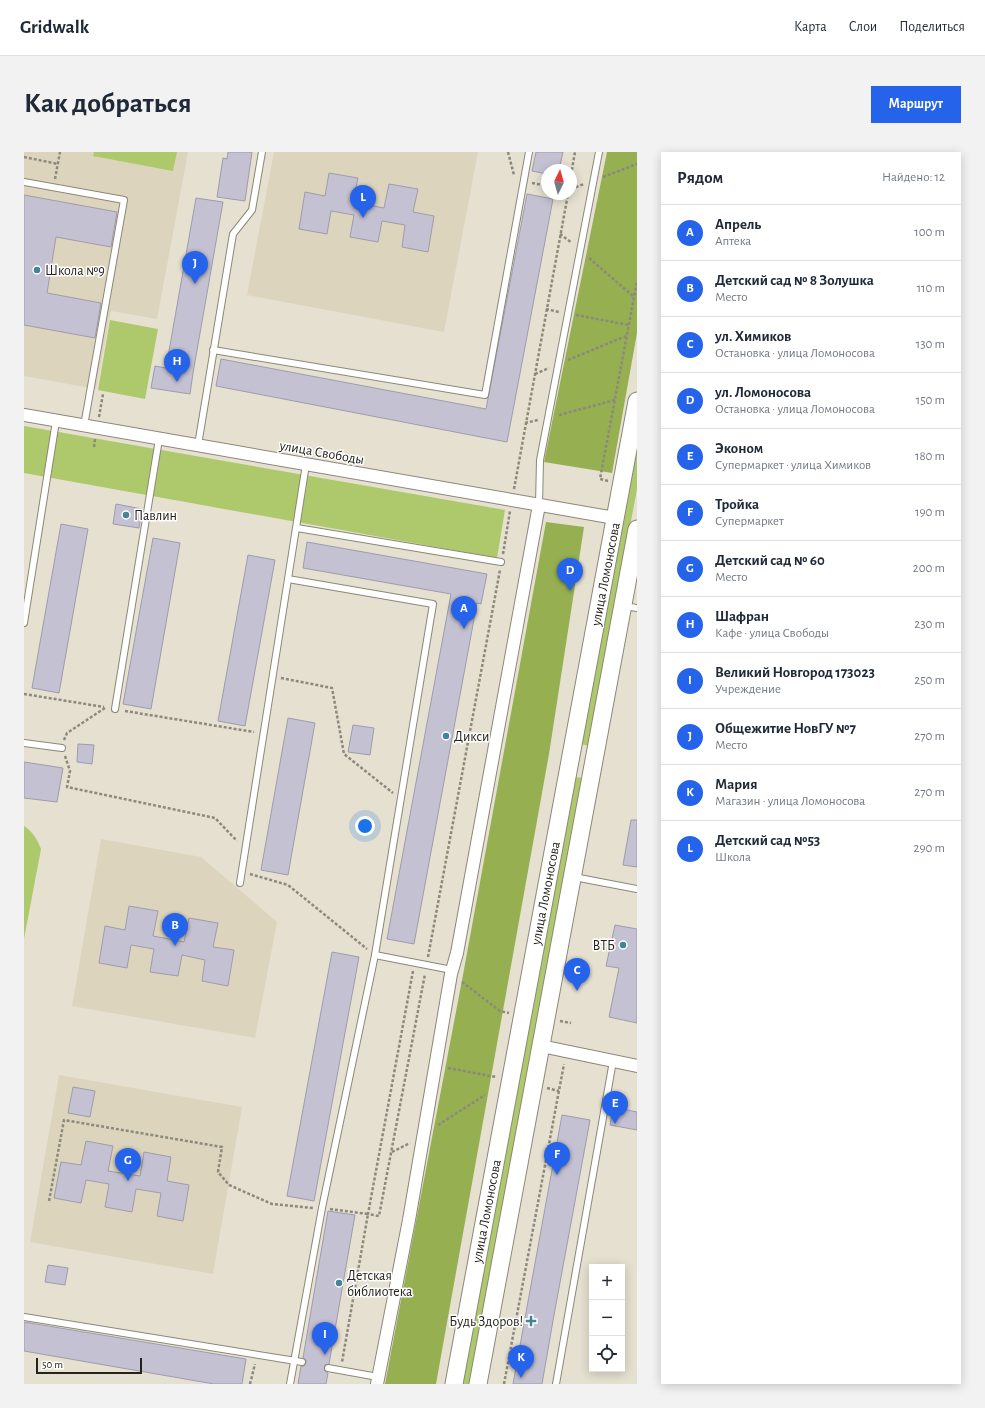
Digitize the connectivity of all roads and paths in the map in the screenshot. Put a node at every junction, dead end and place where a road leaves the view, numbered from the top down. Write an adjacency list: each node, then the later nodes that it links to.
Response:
1 (60, 152): 7 (path)
2 (262, 152): 20 (lane)
3 (529, 152): 20 (lane)
4 (575, 152): 8 (path)
5 (599, 152): 13 (lane)
6 (24, 157): 7 (path)
7 (58, 164): 10 (path)
8 (573, 164)
9 (24, 182): 10 (lane)
10 (54, 188): 29 (lane)
11 (567, 200): 12 (path)
12 (560, 234): 13 (path); 16 (path)
13 (580, 251): 15 (path); 17 (lane)
14 (637, 281): 15 (path)
15 (634, 297): 18 (path)
16 (546, 309): 17 (path); 22 (path)
17 (568, 314): 18 (path); 21 (lane)
18 (629, 325): 19 (path)
19 (627, 336): 21 (path); 23 (path)
20 (213, 350): 31 (lane)
21 (558, 364): 22 (path); 26 (lane)
22 (534, 374): 28 (path)
23 (615, 400): 26 (path); 33 (path)
24 (637, 401): 36 (main road, улица Ломоносова)
25 (24, 415): 27 (street, улица Свободы)
26 (548, 418): 28 (path); 35 (lane)
27 (56, 421): 29 (street, улица Свободы); 42 (lane)
28 (525, 423): 34 (path)
29 (84, 426): 30 (street, улица Свободы)
30 (159, 439): 31 (street, улица Свободы); 46 (lane)
31 (198, 446): 32 (street, улица Свободы)
32 (306, 464): 34 (street, улица Свободы); 37 (lane)
33 (600, 479)
34 (512, 500): 35 (street, улица Свободы); 39 (path)
35 (539, 505): 36 (street, улица Свободы); 62 (street)
36 (615, 518): 50 (main road, улица Ломоносова)
37 (297, 528): 39 (lane); 40 (lane)
38 (637, 529): 41 (main road, улица Ломоносова)
39 (501, 562): 60 (path)
40 (288, 579): 43 (lane); 52 (lane)
41 (630, 607): 51 (main road, улица Ломоносова)
42 (24, 623)
43 (273, 677): 47 (lane); 52 (path)
44 (24, 694): 45 (path)
45 (105, 708): 46 (path); 49 (path)
46 (116, 709): 47 (path)
47 (264, 734): 53 (lane)
48 (24, 743): 49 (lane)
49 (62, 748): 53 (path)
50 (570, 759): 51 (main road); 63 (main road, улица Ломоносова)
51 (593, 763): 55 (main road, улица Ломоносова)
52 (401, 800): 58 (lane)
53 (246, 850): 54 (lane)
54 (242, 872): 56 (lane); 58 (path)
55 (572, 877): 57 (lane); 64 (main road, улица Ломоносова)
56 (240, 883)
57 (637, 888)
58 (375, 955): 59 (lane); 75 (lane)
59 (415, 963): 62 (lane); 76 (path)
60 (427, 963)
61 (425, 971): 76 (path)
62 (451, 972): 63 (path); 83 (street)
63 (522, 1015): 71 (main road, улица Ломоносова)
64 (546, 1019): 65 (path); 66 (main road, улица Ломоносова)
65 (571, 1023)
66 (541, 1046): 67 (street); 72 (main road, улица Ломоносова)
67 (613, 1061): 69 (street); 89 (lane)
68 (564, 1062): 73 (path)
69 (637, 1066)
70 (442, 1067): 71 (path)
71 (511, 1080): 86 (main road, улица Ломоносова)
72 (534, 1085): 73 (path); 87 (main road, улица Ломоносова)
73 (559, 1091): 88 (path)
74 (49, 1201): 75 (path)
75 (322, 1208): 76 (path); 79 (lane)
76 (368, 1214): 82 (path)
77 (24, 1317): 78 (lane)
78 (258, 1356): 79 (lane); 84 (path)
79 (294, 1361): 80 (lane); 85 (lane)
80 (302, 1362)
81 (328, 1368): 82 (lane)
82 (340, 1370): 83 (lane)
83 (377, 1381)
84 (250, 1384)
85 (290, 1384)
86 (454, 1384)
87 (478, 1384)
88 (504, 1384)
89 (556, 1384)

